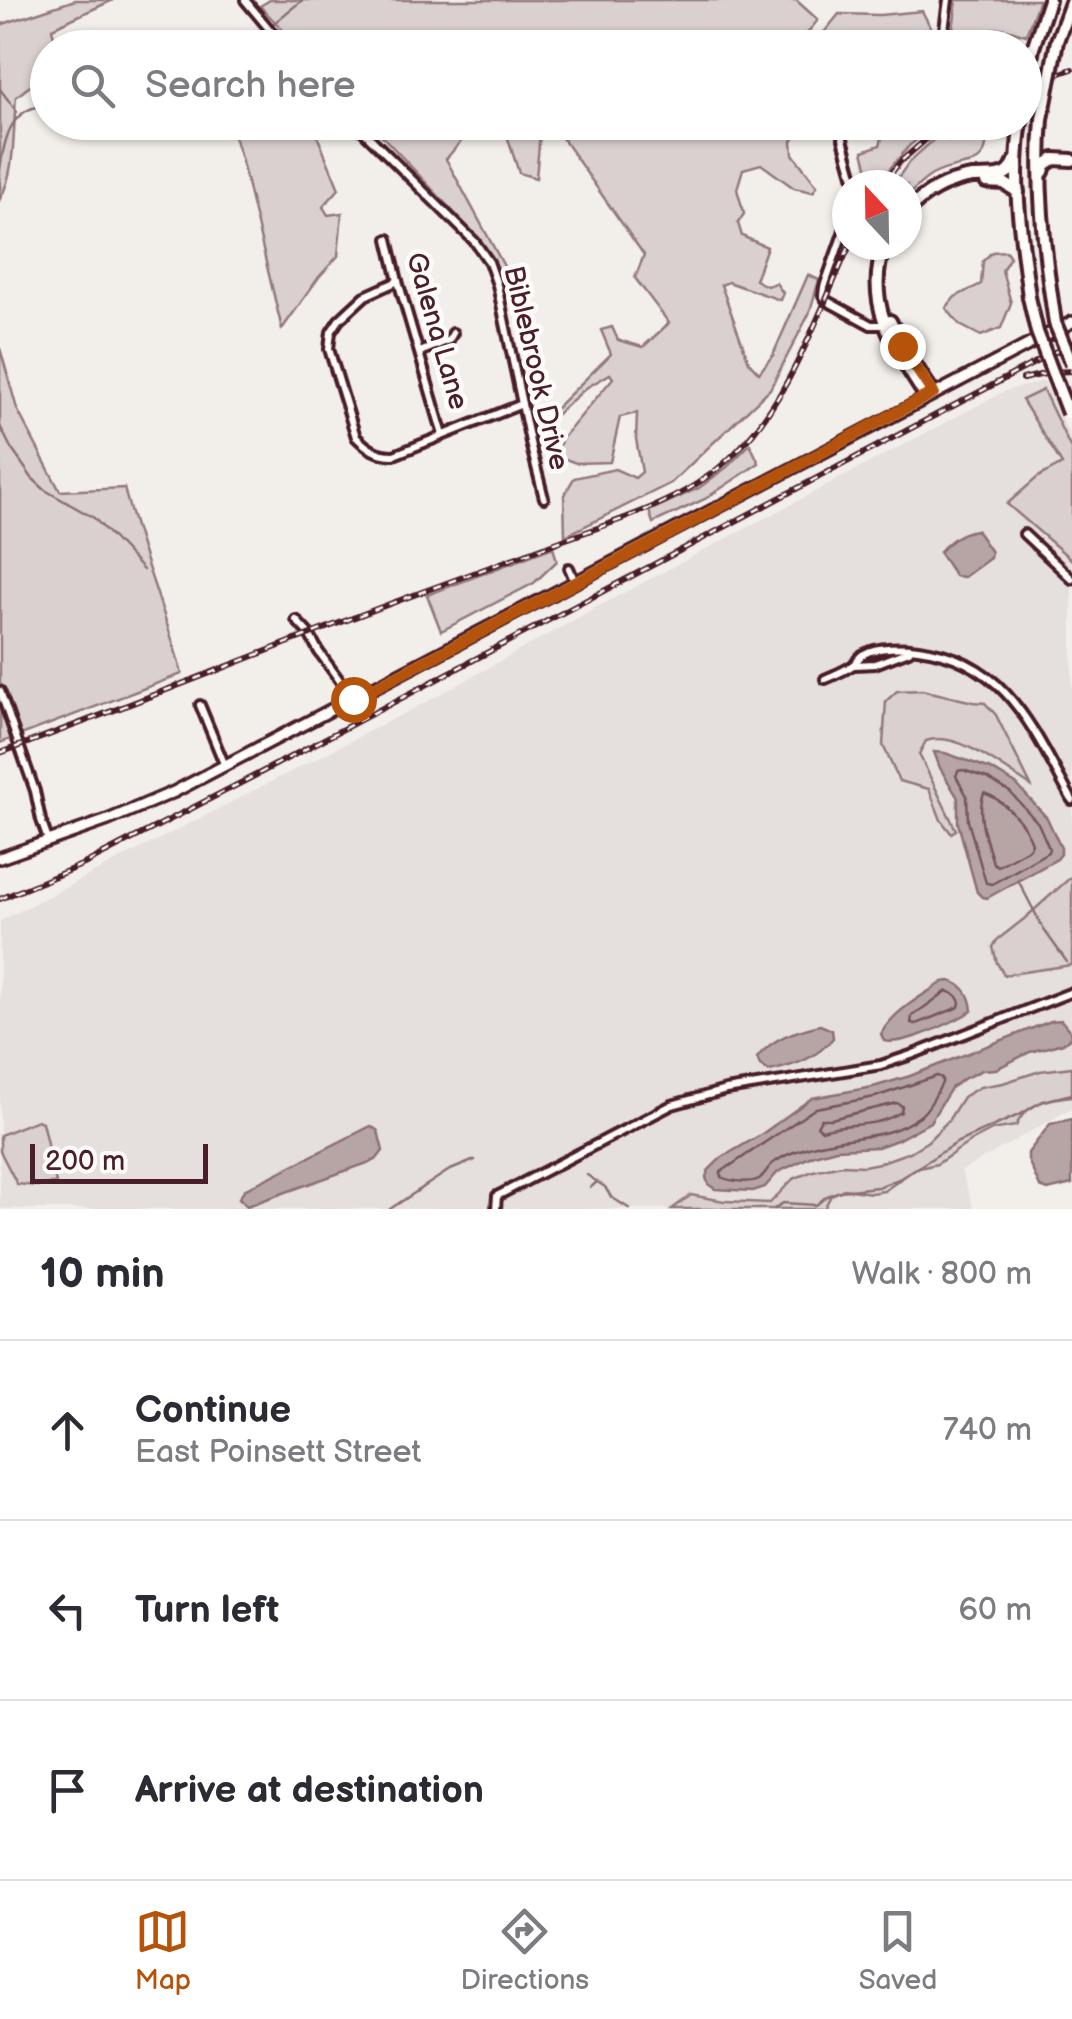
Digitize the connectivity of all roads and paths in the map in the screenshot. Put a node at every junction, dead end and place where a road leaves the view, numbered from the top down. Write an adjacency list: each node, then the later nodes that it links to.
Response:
1 (246, 0): 5 (street)
2 (948, 0): 6 (street)
3 (1049, 0): 7 (main road, bridge)
4 (1072, 0): 8 (main road, bridge)
5 (269, 30)
6 (944, 30)
7 (1039, 30)
8 (1042, 119)
9 (1042, 136): 15 (main road)
10 (372, 140): 31 (street, Biblebrook Drive)
11 (844, 140): 16 (street)
12 (1019, 140): 14 (main road)
13 (1041, 140): 17 (main road)
14 (1018, 155): 18 (main road); 19 (main road)
15 (1072, 157): 17 (main road)
16 (852, 170)
17 (1040, 177): 29 (main road, bridge)
18 (1018, 192): 20 (main road); 32 (main road, bridge)
19 (922, 198)
20 (922, 206)
21 (388, 239): 24 (street, Galena Lane)
22 (834, 260): 26 (street)
23 (882, 260): 26 (main road)
24 (398, 281): 28 (street, Galena Lane); 33 (street)
25 (1072, 322): 30 (main road)
26 (888, 324): 30 (main road)
27 (453, 333): 28 (street)
28 (420, 352): 33 (street, Galena Lane)
29 (1072, 364)
30 (929, 395): 38 (main road)
31 (522, 404): 33 (street); 34 (street, Biblebrook Drive)
32 (1070, 417)
33 (443, 435)
34 (544, 498)
35 (1024, 534): 37 (street)
36 (568, 568): 38 (street)
37 (1072, 579)
38 (575, 582): 44 (main road)
39 (296, 620): 44 (street)
40 (915, 649): 41 (street); 41 (street); 47 (street)
41 (853, 665): 42 (street)
42 (825, 680)
43 (0, 692): 48 (street)
44 (353, 699): 46 (main road)
45 (200, 705): 46 (street)
46 (225, 766): 48 (main road)
47 (1072, 800)
48 (49, 842): 49 (main road)
49 (0, 858)
50 (1072, 992): 51 (street)
51 (496, 1209)

